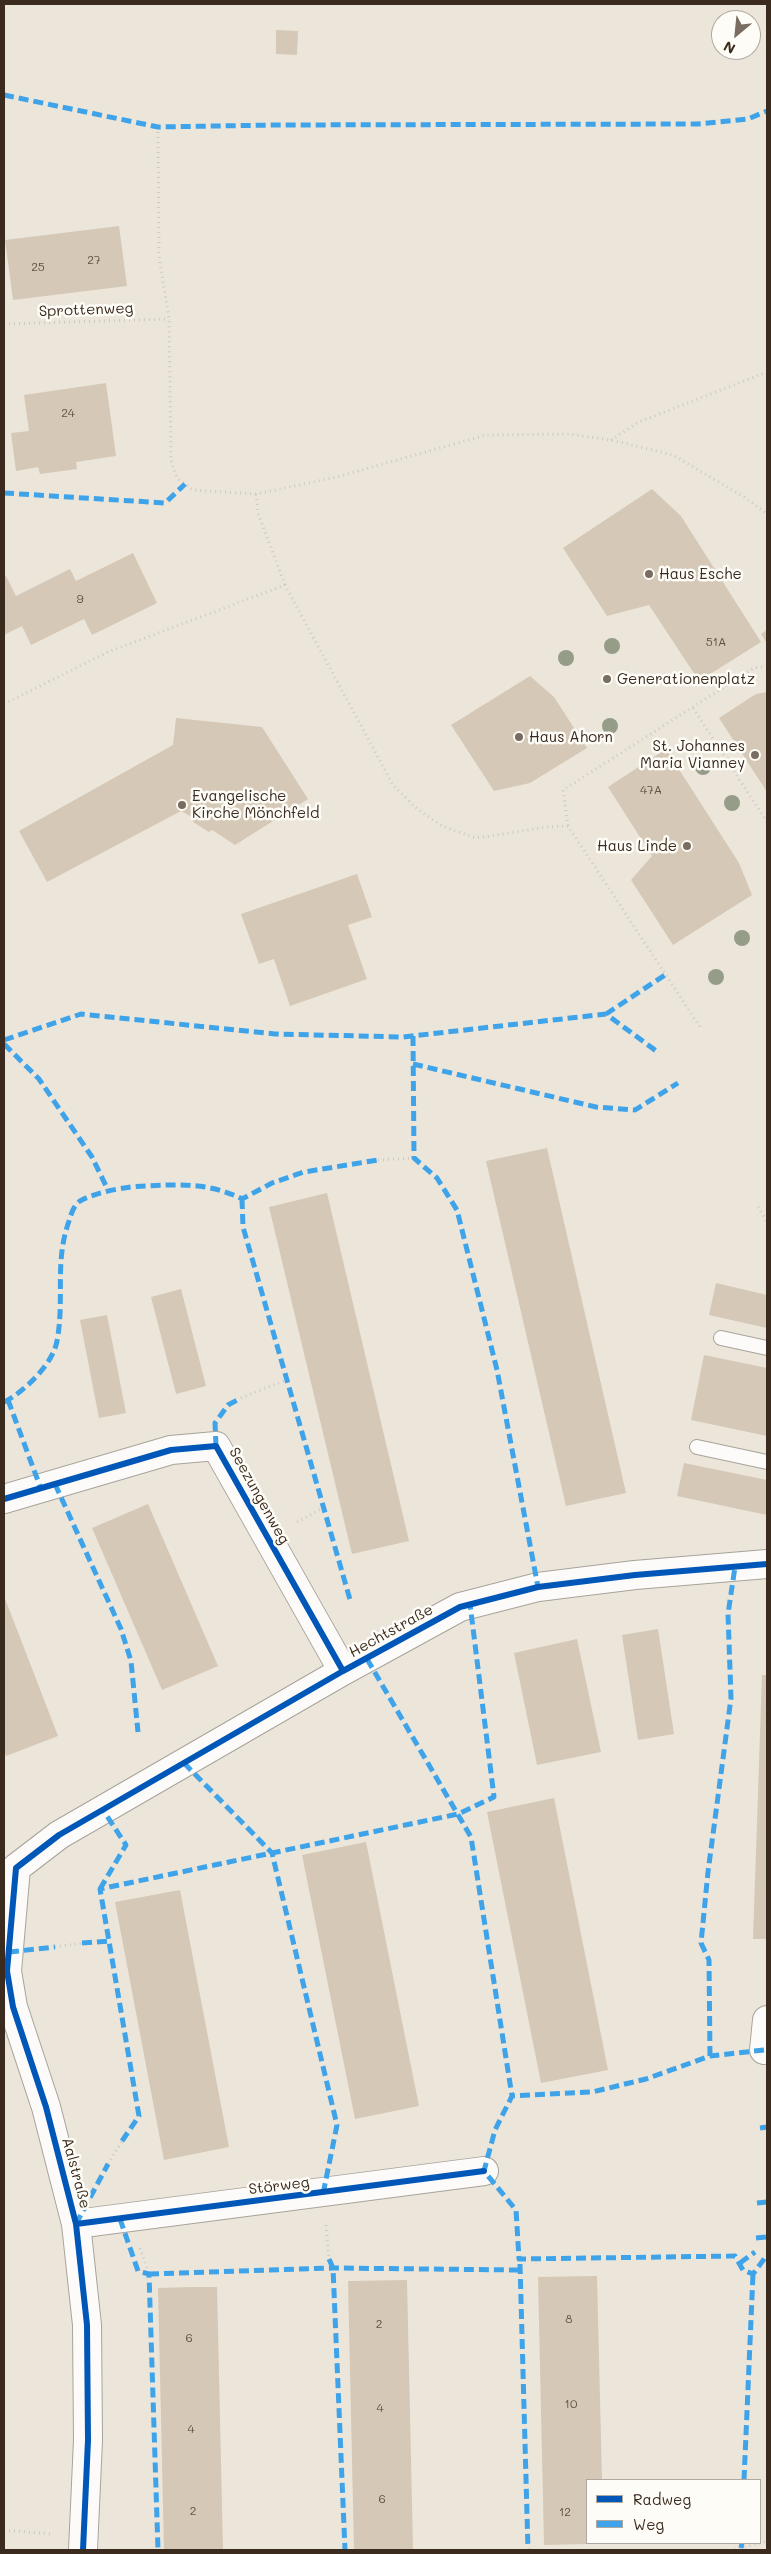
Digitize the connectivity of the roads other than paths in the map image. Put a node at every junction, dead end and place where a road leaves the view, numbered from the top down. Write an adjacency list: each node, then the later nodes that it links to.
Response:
1 (721, 1338): 2 (lane)
2 (767, 1348)
3 (697, 1447): 4 (lane)
4 (767, 1462)
5 (4, 1499): 7 (street, Seezungenweg)
6 (767, 1564): 7 (street, Hechtstraße)
7 (343, 1671): 8 (street, Hechtstraße)
8 (10, 1866): 9 (street, Aalstraße)
9 (6, 1972): 13 (street, Aalstraße)
10 (767, 2020): 11 (street)
11 (764, 2050)
12 (484, 2171): 13 (street, Störweg)
13 (76, 2224): 14 (street, Aalstraße)
14 (84, 2546)

